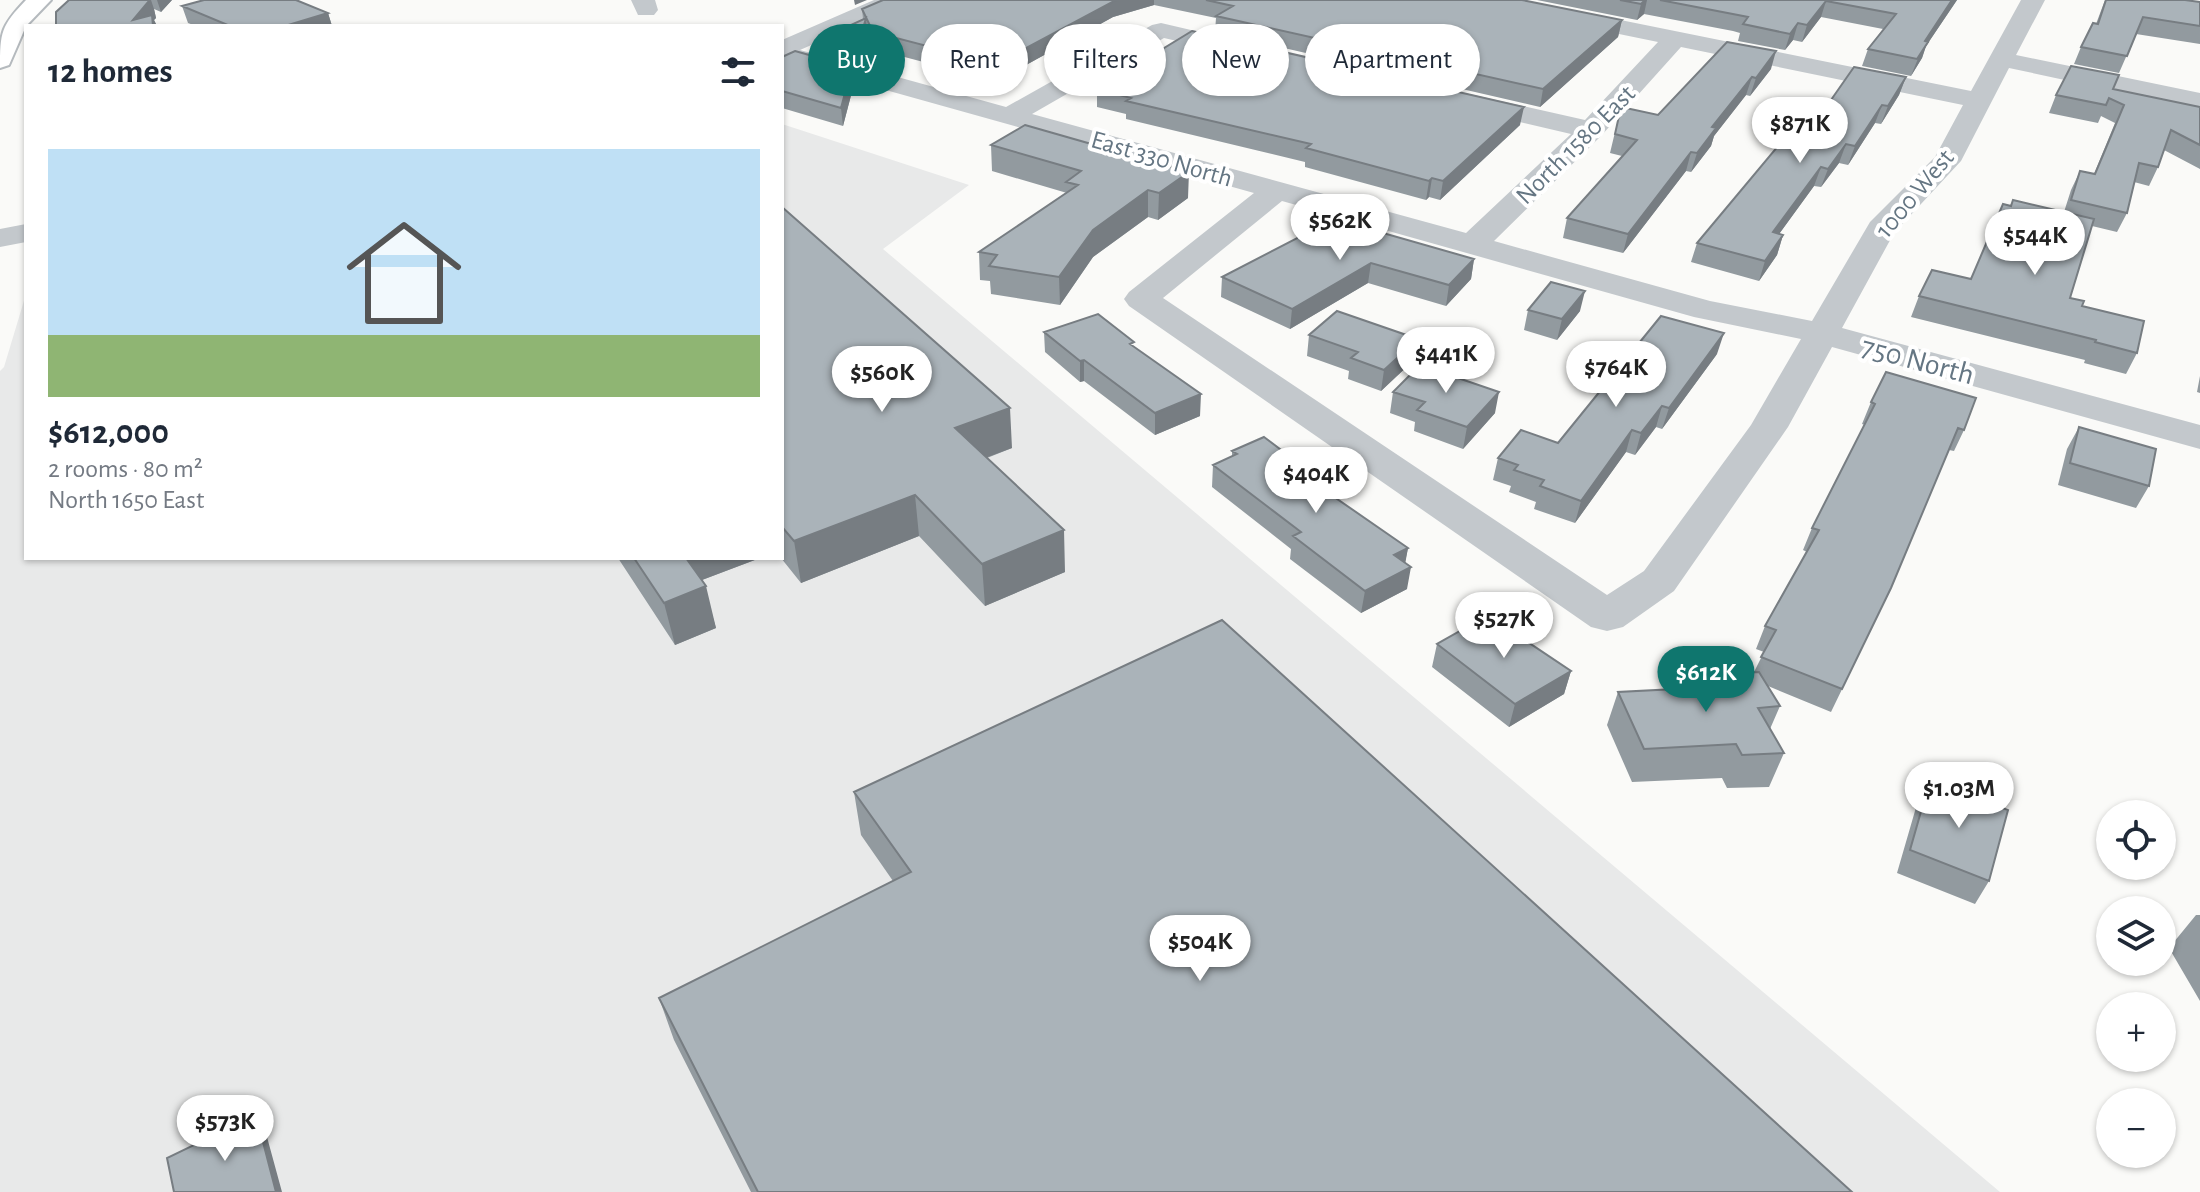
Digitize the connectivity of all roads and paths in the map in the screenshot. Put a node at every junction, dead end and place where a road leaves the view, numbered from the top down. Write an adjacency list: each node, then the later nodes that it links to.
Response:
1 (39, 0): 10 (main road)
2 (894, 0): 7 (street)
3 (1488, 0): 6 (street)
4 (2033, 0): 9 (street, 1000 West)
5 (1182, 35): 14 (street)
6 (1675, 39): 12 (street); 15 (street, North 1580 East)
7 (784, 50)
8 (784, 52): 14 (street, East 330 North)
9 (2001, 59): 12 (street, 1000 West); 13 (street)
10 (0, 60)
11 (1442, 96): 15 (street)
12 (1977, 100): 21 (street, 1000 West)
13 (2200, 101)
14 (1009, 116): 16 (street, East 330 North)
15 (1591, 130): 19 (street, North 1580 East)
16 (1277, 190): 19 (street, East 330 North); 21 (street, 1000 West)
17 (24, 233): 18 (street)
18 (0, 238)
19 (1472, 245): 20 (street, East 330 North)
20 (1635, 290): 21 (street, 750 North)
21 (1821, 333): 22 (street, 750 North)
22 (2200, 437)

